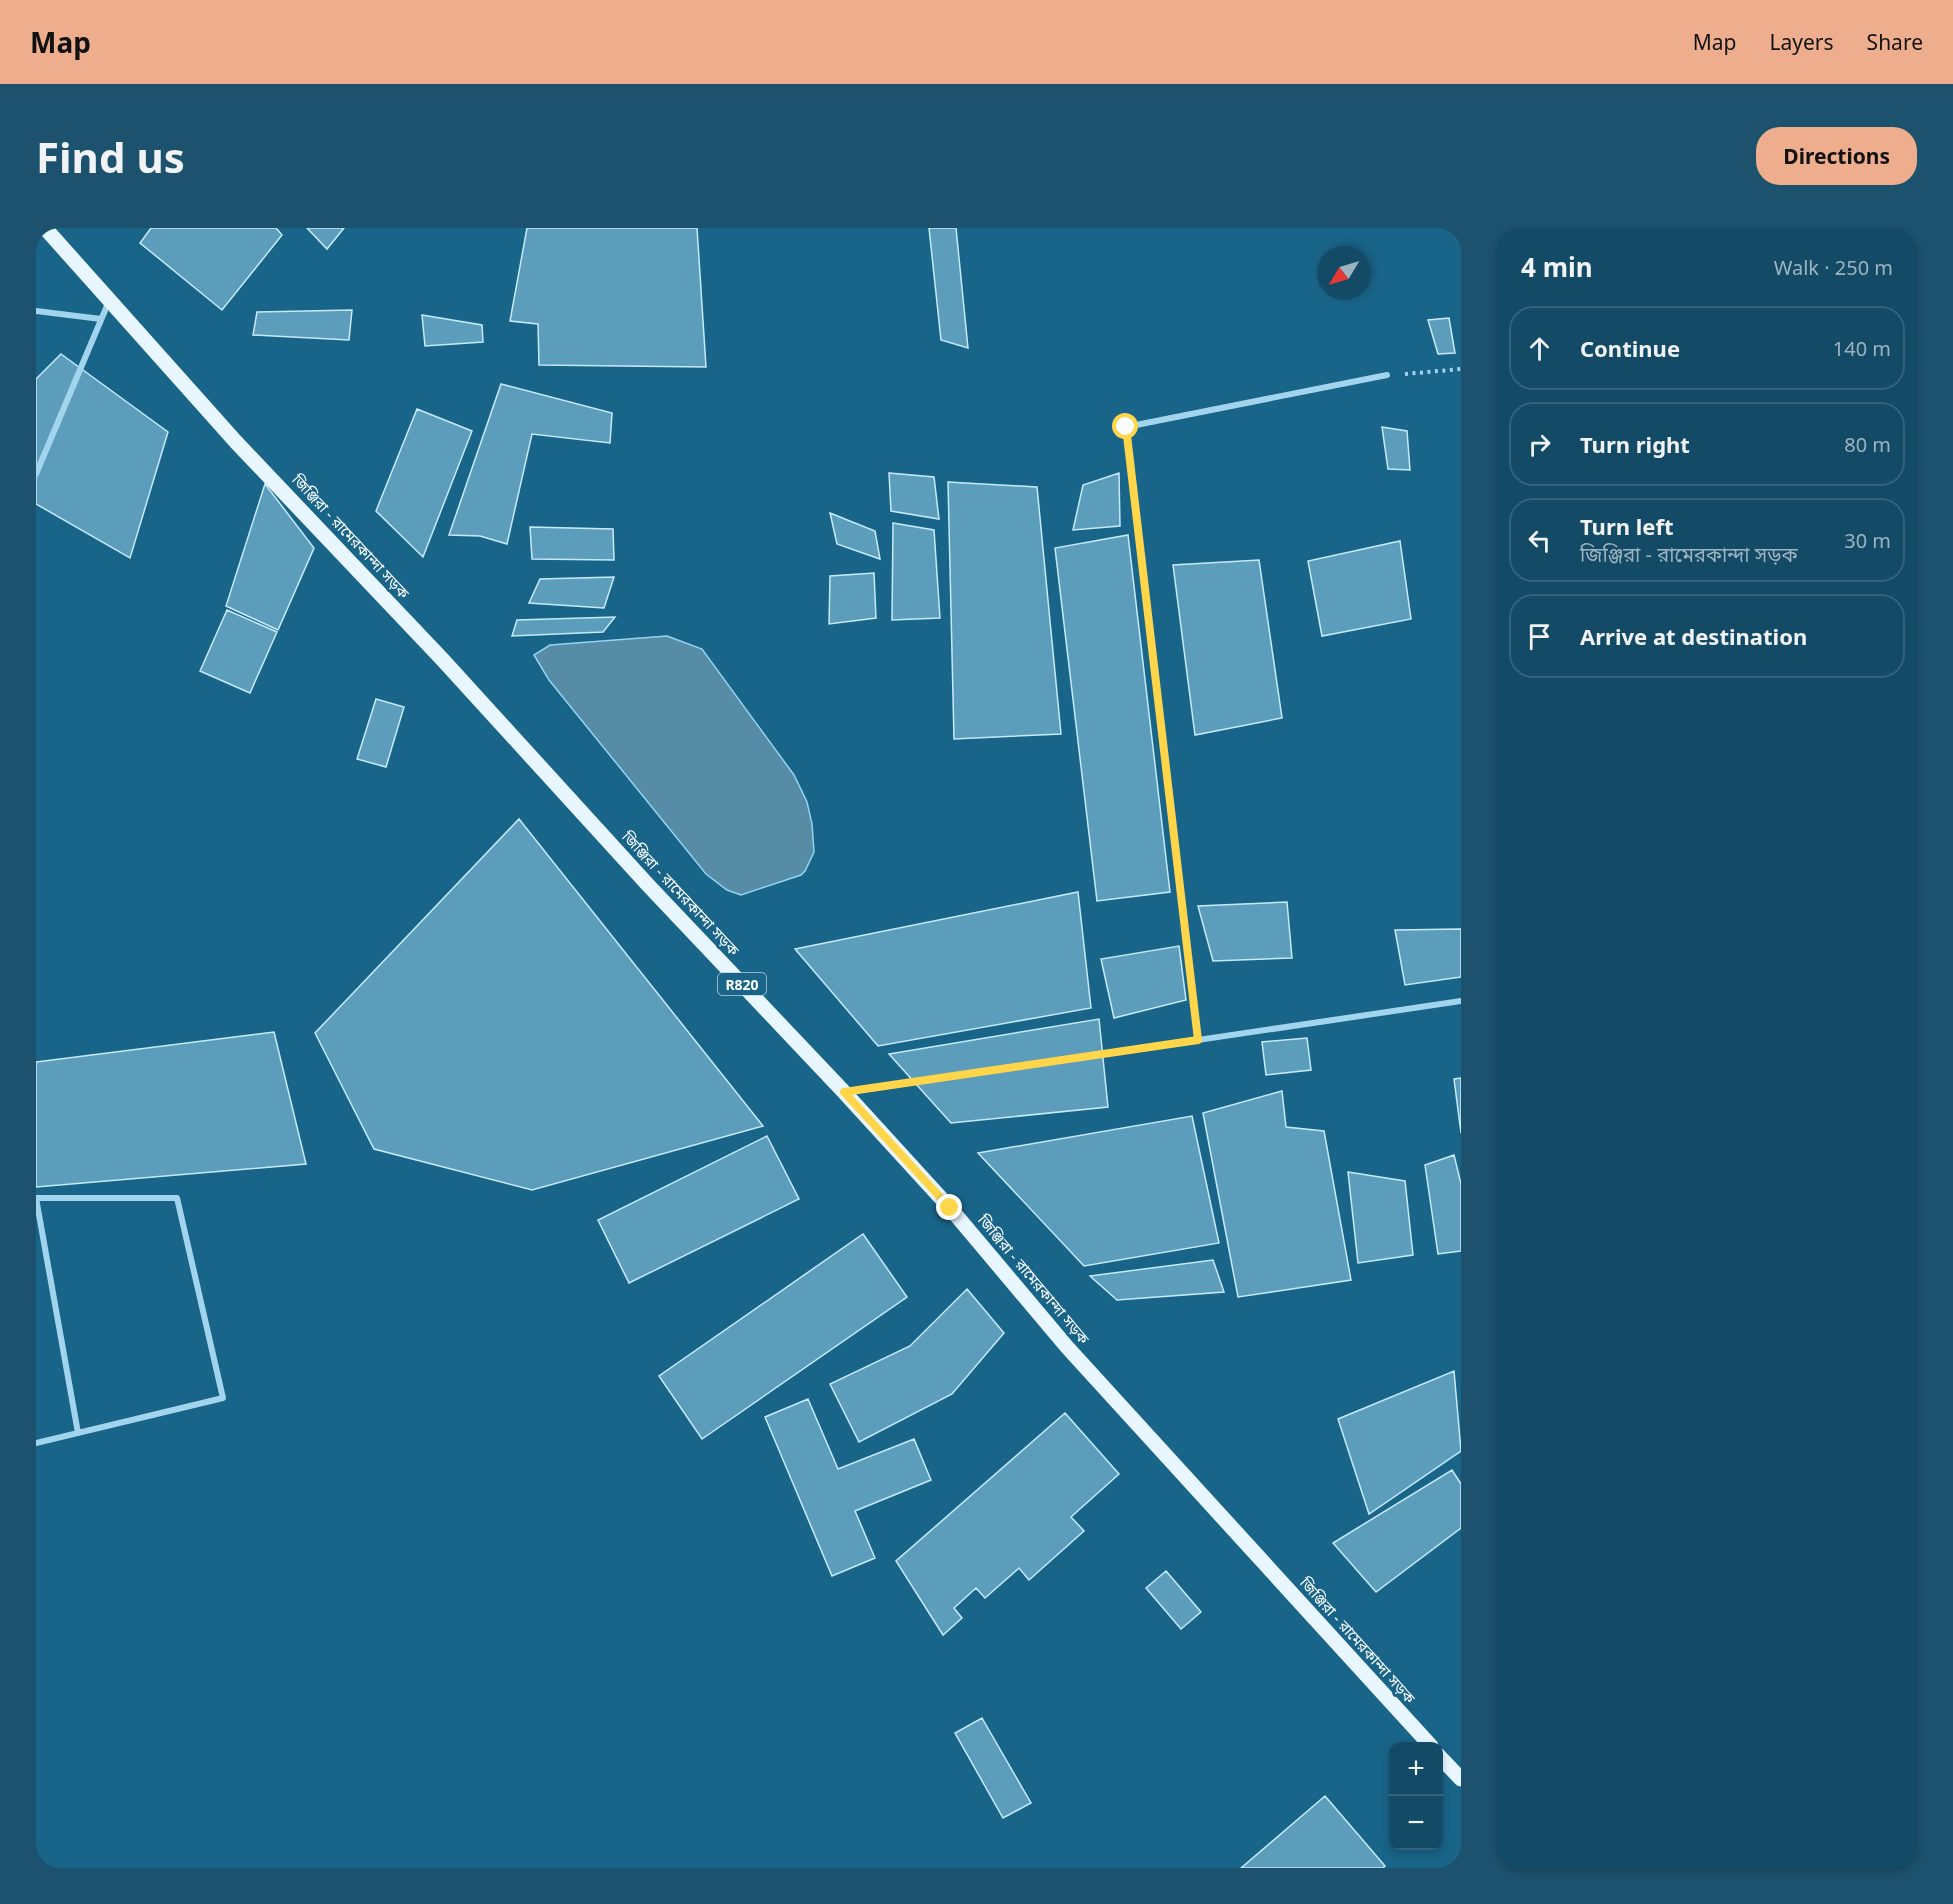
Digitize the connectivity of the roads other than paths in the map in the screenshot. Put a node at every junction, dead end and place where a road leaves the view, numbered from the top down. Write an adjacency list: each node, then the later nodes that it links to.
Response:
1 (45, 228): 2 (main road, জিঞ্জিরা - রামেরকান্দা সড়ক / R820)
2 (109, 300): 4 (street); 9 (main road, জিঞ্জিরা - রামেরকান্দা সড়ক / R820)
3 (36, 311): 4 (street)
4 (101, 319): 6 (street)
5 (1387, 375): 8 (street)
6 (36, 474)
7 (1461, 1001): 8 (street)
8 (1198, 1040): 9 (street)
9 (844, 1092): 13 (main road, জিঞ্জিরা - রামেরকান্দা সড়ক / R820)
10 (36, 1198): 11 (street); 11 (street)
11 (78, 1433): 12 (street)
12 (36, 1443)
13 (1427, 1742)
14 (1443, 1760): 15 (main road)
15 (1461, 1779)

